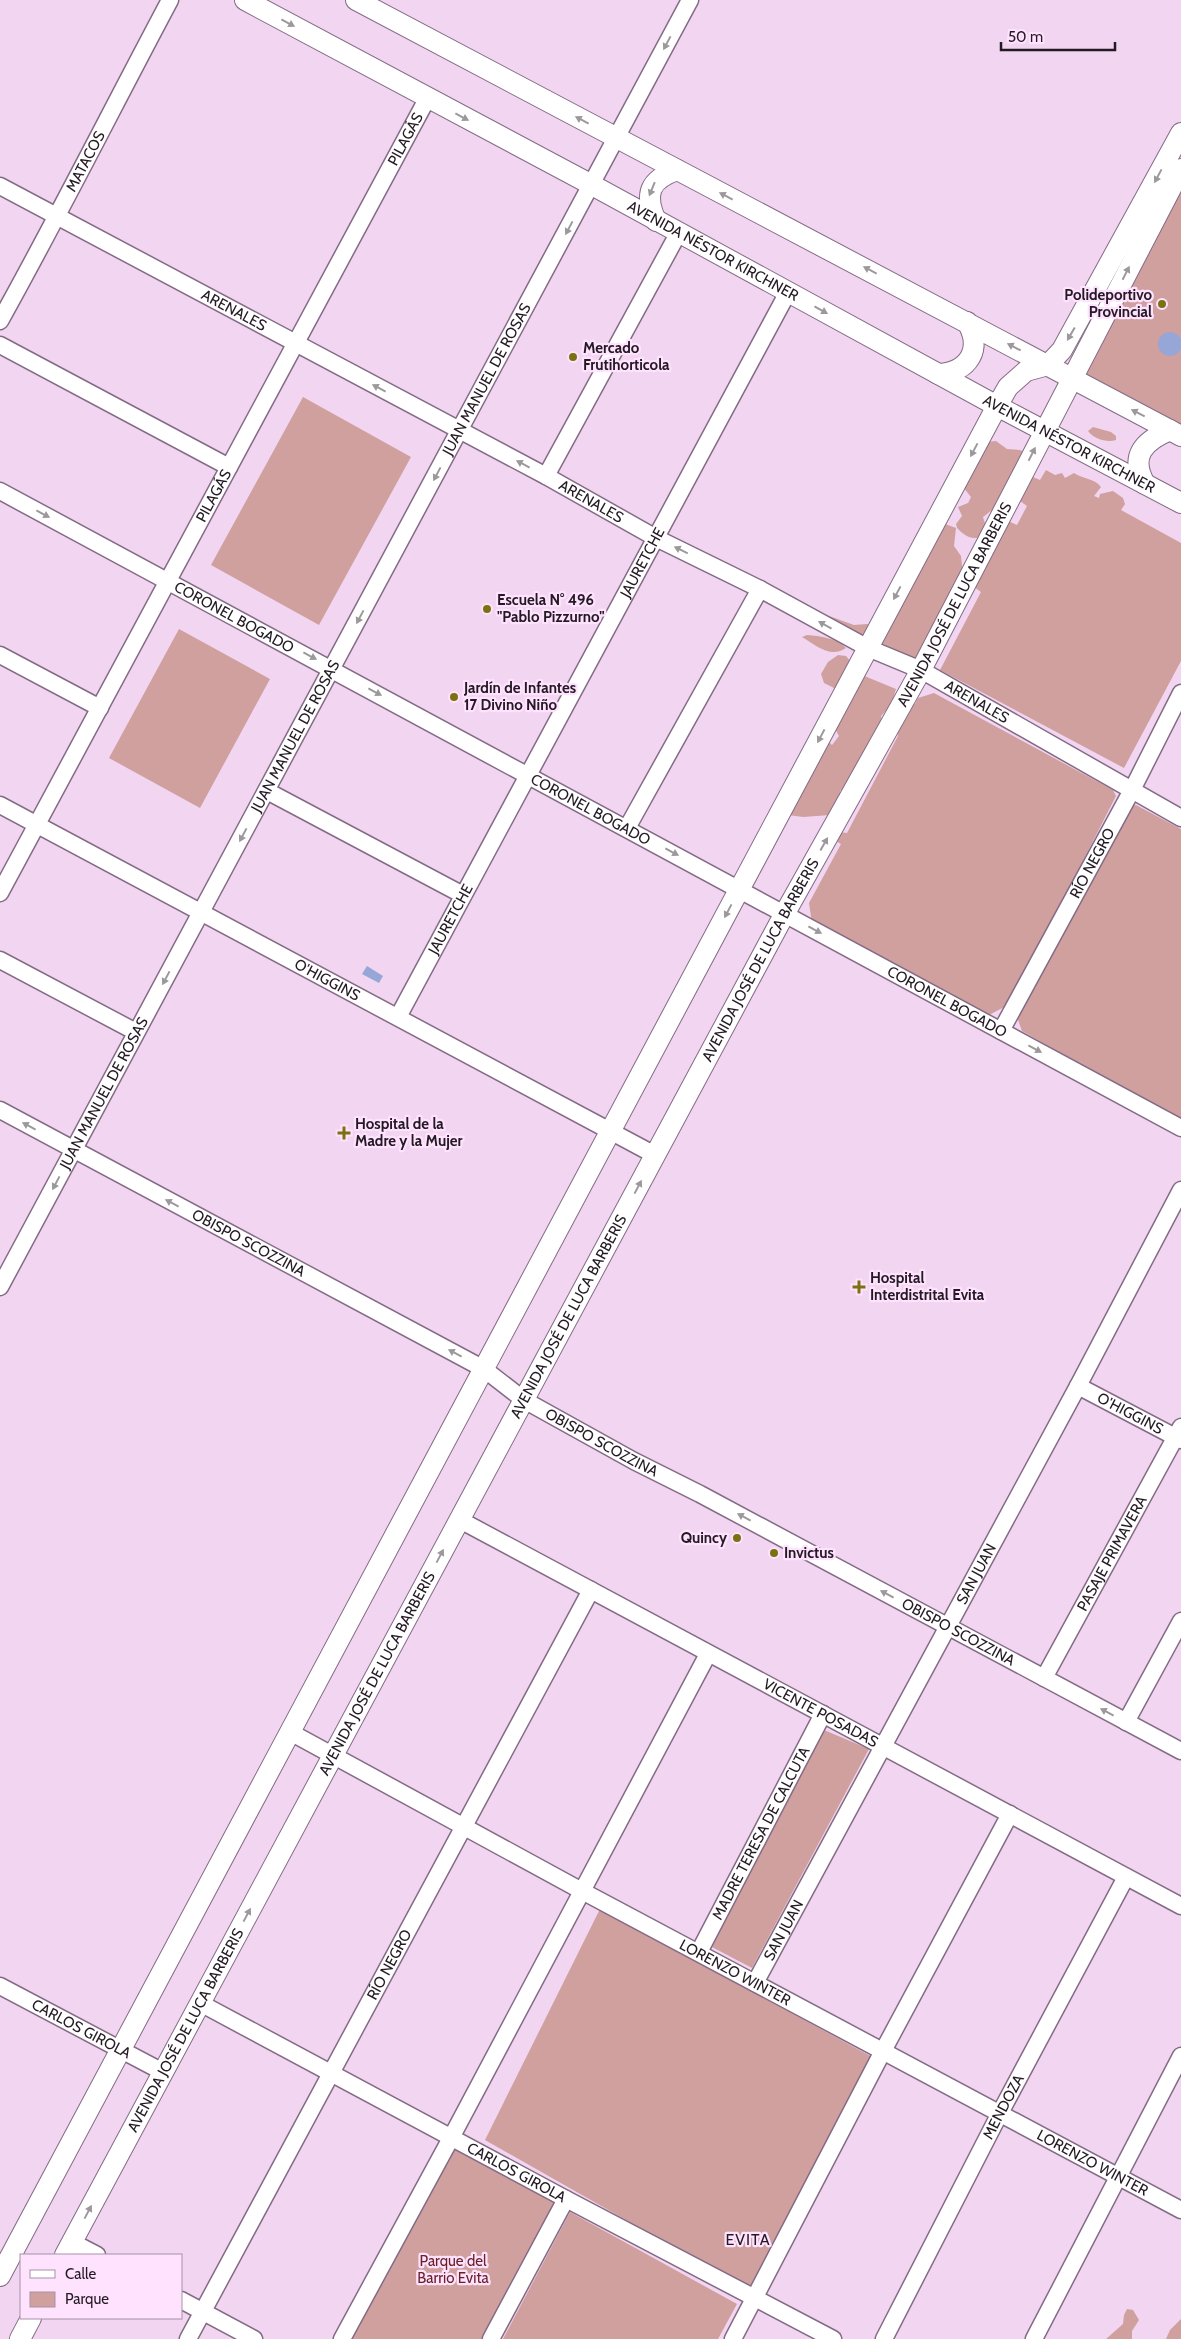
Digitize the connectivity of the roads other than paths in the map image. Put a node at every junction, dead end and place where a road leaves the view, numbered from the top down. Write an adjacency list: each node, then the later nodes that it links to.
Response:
1 (170, 0): 12 (street, MATACOS)
2 (245, 0): 5 (main road, AVENIDA NÉSTOR KIRCHNER, one-way to 5)
3 (356, 0): 7 (main road, one-way to 3)
4 (690, 0): 7 (street, JUAN MANUEL DE ROSAS, one-way to 7)
5 (427, 99): 10 (main road, AVENIDA NÉSTOR KIRCHNER, one-way to 10); 18 (street, PILAGÁS)
6 (1181, 133): 20 (main road, one-way to 20)
7 (616, 138): 9 (main road); 10 (street, JUAN MANUEL DE ROSAS)
8 (1181, 169): 22 (main road, AVENIDA JOSÉ DE LUCA BARBERIS, one-way to 8)
9 (677, 170): 13 (main road, one-way to 13); 17 (main road, one-way to 9)
10 (592, 185): 13 (main road, AVENIDA NÉSTOR KIRCHNER); 24 (street, JUAN MANUEL DE ROSAS, one-way to 24)
11 (0, 186): 12 (street, ARENALES)
12 (59, 216): 16 (street, MATACOS); 18 (street, ARENALES)
13 (656, 220): 14 (main road, AVENIDA NÉSTOR KIRCHNER)
14 (679, 232): 15 (main road, AVENIDA NÉSTOR KIRCHNER); 28 (street)
15 (788, 292): 21 (main road, AVENIDA NÉSTOR KIRCHNER, one-way to 21); 32 (street, JAURETCHE)
16 (0, 321)
17 (967, 322): 20 (main road, one-way to 17); 21 (main road)
18 (296, 343): 24 (street, ARENALES, one-way to 18); 27 (street, PILAGÁS)
19 (0, 345): 27 (street)
20 (1048, 364): 22 (main road); 23 (main road)
21 (938, 374): 23 (main road, AVENIDA NÉSTOR KIRCHNER)
22 (1080, 383): 25 (main road, AVENIDA JOSÉ DE LUCA BARBERIS); 26 (main road, one-way to 22)
23 (997, 406): 25 (main road, AVENIDA NÉSTOR KIRCHNER); 35 (main road, one-way to 35)
24 (460, 431): 28 (street, ARENALES, one-way to 24); 37 (street, JUAN MANUEL DE ROSAS, one-way to 37)
25 (1044, 431): 29 (main road, AVENIDA NÉSTOR KIRCHNER); 38 (main road, AVENIDA JOSÉ DE LUCA BARBERIS, one-way to 25)
26 (1175, 433): 29 (main road)
27 (229, 467): 33 (street, PILAGÁS)
28 (546, 476): 32 (street, ARENALES)
29 (1145, 484): 31 (main road, AVENIDA NÉSTOR KIRCHNER)
30 (0, 491): 33 (street, CORONEL BOGADO, one-way to 33)
31 (1181, 503)
32 (656, 538): 34 (street, ARENALES, one-way to 32); 41 (street, JAURETCHE)
33 (168, 580): 37 (street, CORONEL BOGADO, one-way to 37); 40 (street, PILAGÁS)
34 (760, 590): 35 (street, ARENALES, one-way to 34); 47 (street)
35 (868, 648): 38 (street, ARENALES); 48 (main road, one-way to 48)
36 (0, 655): 40 (street)
37 (332, 668): 41 (street, CORONEL BOGADO, one-way to 41); 43 (street, JUAN MANUEL DE ROSAS)
38 (921, 670): 42 (street, ARENALES); 52 (main road, AVENIDA JOSÉ DE LUCA BARBERIS, one-way to 38)
39 (1181, 693): 42 (street, RÍO NEGRO)
40 (100, 708): 46 (street, PILAGÁS)
41 (528, 774): 47 (street, CORONEL BOGADO); 50 (street, JAURETCHE)
42 (1132, 790): 45 (street, ARENALES); 55 (street, RÍO NEGRO)
43 (267, 791): 50 (street); 51 (street, JUAN MANUEL DE ROSAS, one-way to 51)
44 (0, 805): 46 (street, O'HIGGINS)
45 (1181, 818)
46 (37, 825): 49 (street, PILAGÁS); 51 (street, O'HIGGINS)
47 (627, 828): 48 (street, CORONEL BOGADO, one-way to 48)
48 (740, 889): 52 (street, CORONEL BOGADO); 59 (main road, one-way to 59)
49 (0, 894)
50 (463, 895): 54 (street, JAURETCHE)
51 (201, 912): 54 (street, O'HIGGINS); 56 (street, JUAN MANUEL DE ROSAS, one-way to 56)
52 (785, 914): 55 (street, CORONEL BOGADO, one-way to 55); 61 (main road, AVENIDA JOSÉ DE LUCA BARBERIS)
53 (0, 960): 56 (street)
54 (398, 1017): 59 (street, O'HIGGINS)
55 (1001, 1031): 58 (street, CORONEL BOGADO, one-way to 58)
56 (136, 1032): 60 (street, JUAN MANUEL DE ROSAS)
57 (0, 1110): 60 (street, OBISPO SCOZZINA, one-way to 57)
58 (1181, 1128)
59 (611, 1131): 61 (street, O'HIGGINS); 64 (main road)
60 (73, 1150): 63 (street, JUAN MANUEL DE ROSAS, one-way to 63); 64 (street, OBISPO SCOZZINA, one-way to 60)
61 (656, 1155): 66 (main road, AVENIDA JOSÉ DE LUCA BARBERIS, one-way to 61)
62 (1181, 1190): 65 (street, SAN JUAN)
63 (0, 1286)
64 (484, 1369): 66 (street, OBISPO SCOZZINA); 76 (main road)
65 (1078, 1386): 67 (street, O'HIGGINS); 71 (street, SAN JUAN)
66 (524, 1400): 68 (main road, AVENIDA JOSÉ DE LUCA BARBERIS); 71 (street, OBISPO SCOZZINA, one-way to 66)
67 (1179, 1435): 73 (street, PASAJE PRIMAVERA)
68 (460, 1520): 69 (street, VICENTE POSADAS); 79 (main road, AVENIDA JOSÉ DE LUCA BARBERIS, one-way to 68)
69 (590, 1590): 72 (street, VICENTE POSADAS); 81 (street, RÍO NEGRO)
70 (1181, 1622): 75 (street)
71 (947, 1626): 73 (street, OBISPO SCOZZINA); 77 (street, SAN JUAN)
72 (708, 1654): 74 (street, VICENTE POSADAS); 83 (street)
73 (1044, 1678): 75 (street, OBISPO SCOZZINA, one-way to 73)
74 (823, 1714): 77 (street, VICENTE POSADAS); 85 (street, MADRE TERESA DE CALCUTA)
75 (1126, 1722): 78 (street, OBISPO SCOZZINA)
76 (290, 1732): 79 (street, LORENZO WINTER); 89 (main road)
77 (883, 1747): 80 (street, VICENTE POSADAS); 86 (street, SAN JUAN)
78 (1181, 1751)
79 (333, 1756): 81 (street, LORENZO WINTER); 88 (main road, AVENIDA JOSÉ DE LUCA BARBERIS, one-way to 79)
80 (1010, 1814): 82 (street, VICENTE POSADAS); 90 (street)
81 (464, 1826): 83 (street, LORENZO WINTER); 93 (street, RÍO NEGRO)
82 (1126, 1877): 84 (street, VICENTE POSADAS); 94 (street, MENDOZA)
83 (582, 1890): 85 (street, LORENZO WINTER); 95 (street)
84 (1181, 1906)
85 (698, 1952): 86 (street, LORENZO WINTER)
86 (755, 1983): 90 (street, LORENZO WINTER)
87 (0, 1986): 89 (street, CARLOS GIROLA)
88 (200, 2003): 92 (main road, AVENIDA JOSÉ DE LUCA BARBERIS); 93 (street, CARLOS GIROLA)
89 (121, 2050): 92 (street, CARLOS GIROLA); 101 (main road)
90 (883, 2051): 94 (street, LORENZO WINTER); 102 (street)
91 (1181, 2056): 96 (street)
92 (163, 2072): 99 (main road, AVENIDA JOSÉ DE LUCA BARBERIS, one-way to 92)
93 (332, 2074): 95 (street, CARLOS GIROLA); 104 (street, RÍO NEGRO)
94 (1000, 2113): 96 (street, LORENZO WINTER); 113 (street, MENDOZA)
95 (451, 2138): 97 (street, CARLOS GIROLA); 109 (street)
96 (1117, 2176): 98 (street, LORENZO WINTER); 114 (street)
97 (566, 2199): 102 (street, CARLOS GIROLA); 110 (street)
98 (1181, 2210)
99 (68, 2249): 100 (street)
100 (92, 2254)
101 (0, 2276)
102 (756, 2298): 111 (street); 112 (street, CARLOS GIROLA)
103 (182, 2301): 104 (street)
104 (203, 2312): 107 (street, RÍO NEGRO); 108 (street)
105 (30, 2319): 106 (main road)
106 (20, 2339)
107 (188, 2339)
108 (254, 2339)
109 (342, 2339)
110 (491, 2339)
111 (734, 2339)
112 (833, 2339)
113 (884, 2339)
114 (1034, 2339)

